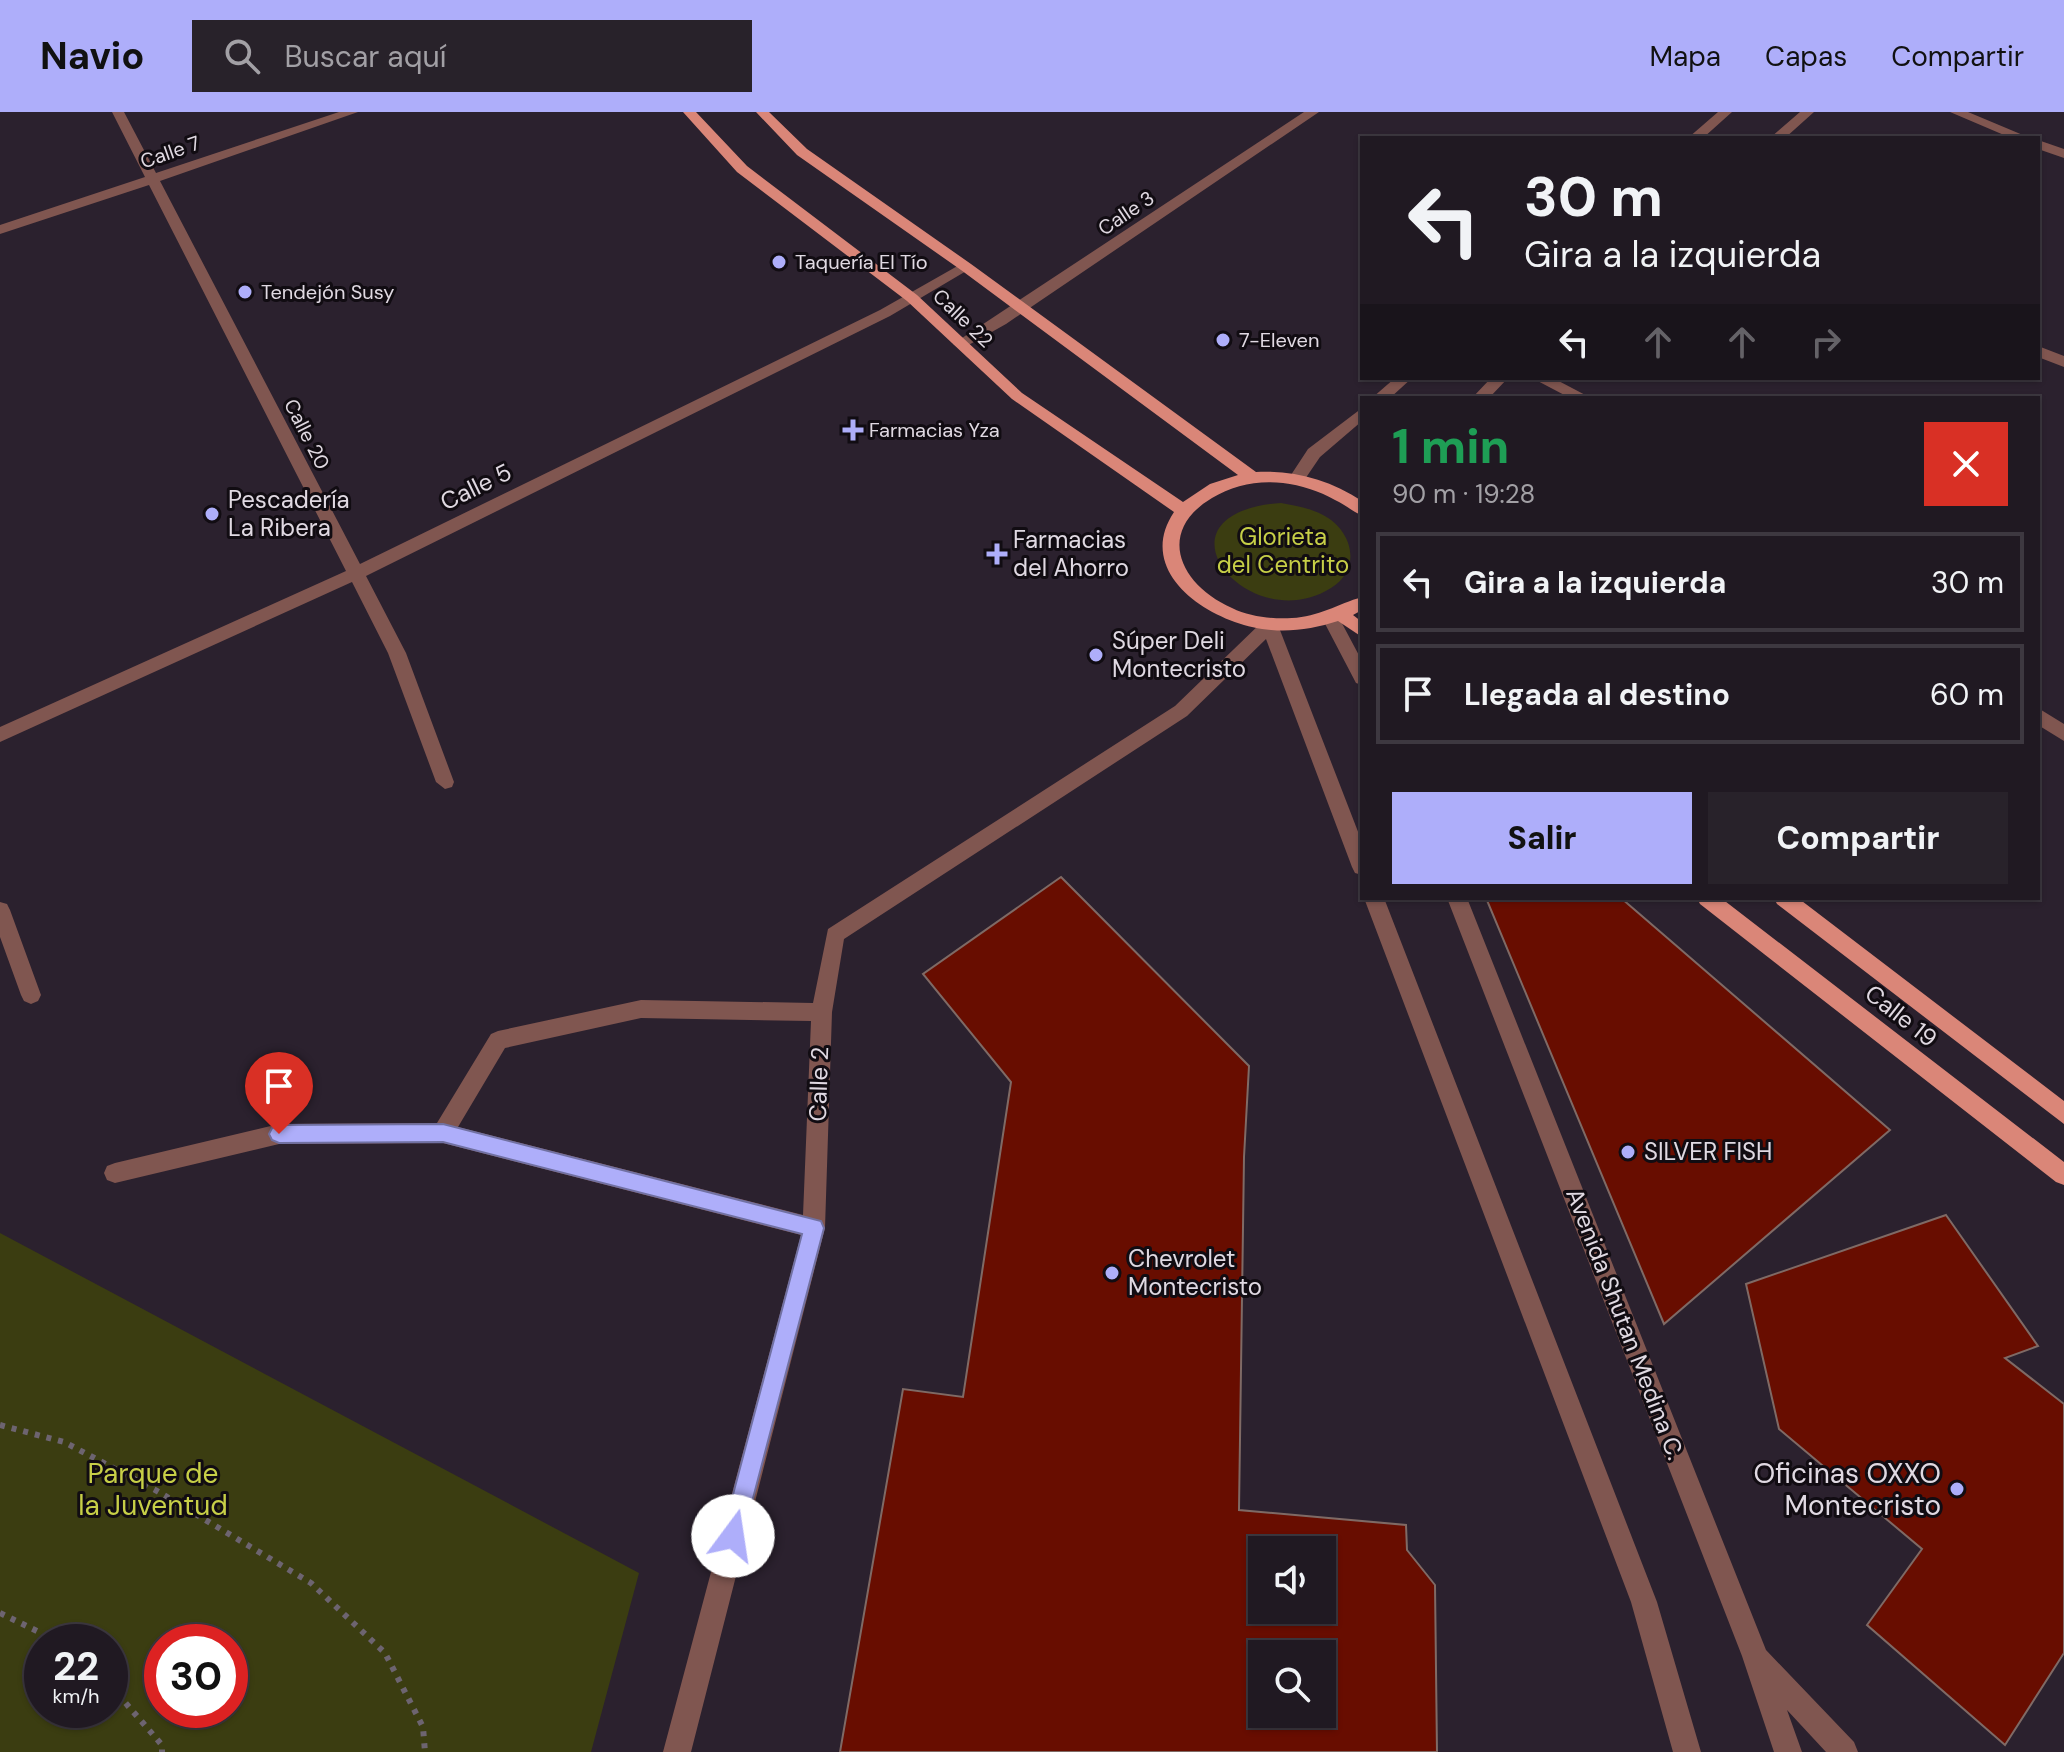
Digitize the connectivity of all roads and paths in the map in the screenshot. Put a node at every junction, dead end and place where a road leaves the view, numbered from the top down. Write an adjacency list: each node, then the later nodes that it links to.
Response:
1 (118, 112): 14 (street, Calle 20)
2 (352, 112): 14 (street, Calle 7)
3 (689, 112): 17 (main road, Calle 22)
4 (762, 112): 16 (main road, Calle 22)
5 (1726, 112): 9 (street)
6 (1808, 112): 10 (street)
7 (1956, 112): 11 (street)
8 (1306, 114): 18 (street, Calle 3)
9 (1697, 136)
10 (1779, 136)
11 (2018, 136)
12 (2040, 145): 13 (street)
13 (2064, 154)
14 (150, 180): 15 (street, Calle 7); 33 (street, Calle 20)
15 (0, 230)
16 (966, 267): 17 (street, Calle 5); 18 (main road, Calle 22)
17 (912, 298): 19 (main road, Calle 22); 33 (street, Calle 5)
18 (1018, 307): 19 (street, Calle 3); 29 (main road, Calle 22)
19 (960, 344): 32 (main road, Calle 22)
20 (2040, 352): 21 (street)
21 (2064, 362)
22 (1402, 380): 25 (street)
23 (1498, 380): 26 (street)
24 (1544, 380): 27 (street)
25 (1382, 396)
26 (1482, 396)
27 (1579, 396)
28 (1360, 415): 30 (street)
29 (1252, 477): 30 (main road); 32 (main road)
30 (1297, 478): 31 (main road)
31 (1360, 508)
32 (1183, 510): 36 (main road)
33 (354, 574): 41 (street, Calle 5); 42 (street, Calle 20)
34 (1360, 604): 35 (main road)
35 (1337, 617): 36 (main road); 37 (main road); 38 (street)
36 (1269, 625): 43 (street); 50 (street, Calle 2)
37 (1360, 630)
38 (1360, 673)
39 (2040, 716): 40 (street)
40 (2064, 734)
41 (0, 735)
42 (445, 782)
43 (1360, 862)
44 (1375, 900): 64 (street)
45 (1458, 900): 59 (street, Avenida Shutan Medina C.)
46 (1710, 900): 54 (main road, Calle 19)
47 (1787, 900): 51 (main road, Calle 19)
48 (0, 910): 49 (street)
49 (31, 995)
50 (822, 1012): 52 (street); 55 (street, Calle 2)
51 (2064, 1114)
52 (443, 1133): 53 (street); 55 (street)
53 (115, 1173)
54 (2064, 1175)
55 (814, 1228): 63 (street, Calle 2)
56 (0, 1425): 62 (path)
57 (0, 1613): 58 (path)
58 (24, 1625)
59 (1755, 1656): 65 (street, Avenida Shutan Medina C.); 66 (street)
60 (128, 1706): 61 (path)
61 (162, 1752)
62 (425, 1752)
63 (677, 1752)
64 (1687, 1752)
65 (1788, 1752)
66 (1844, 1752)

